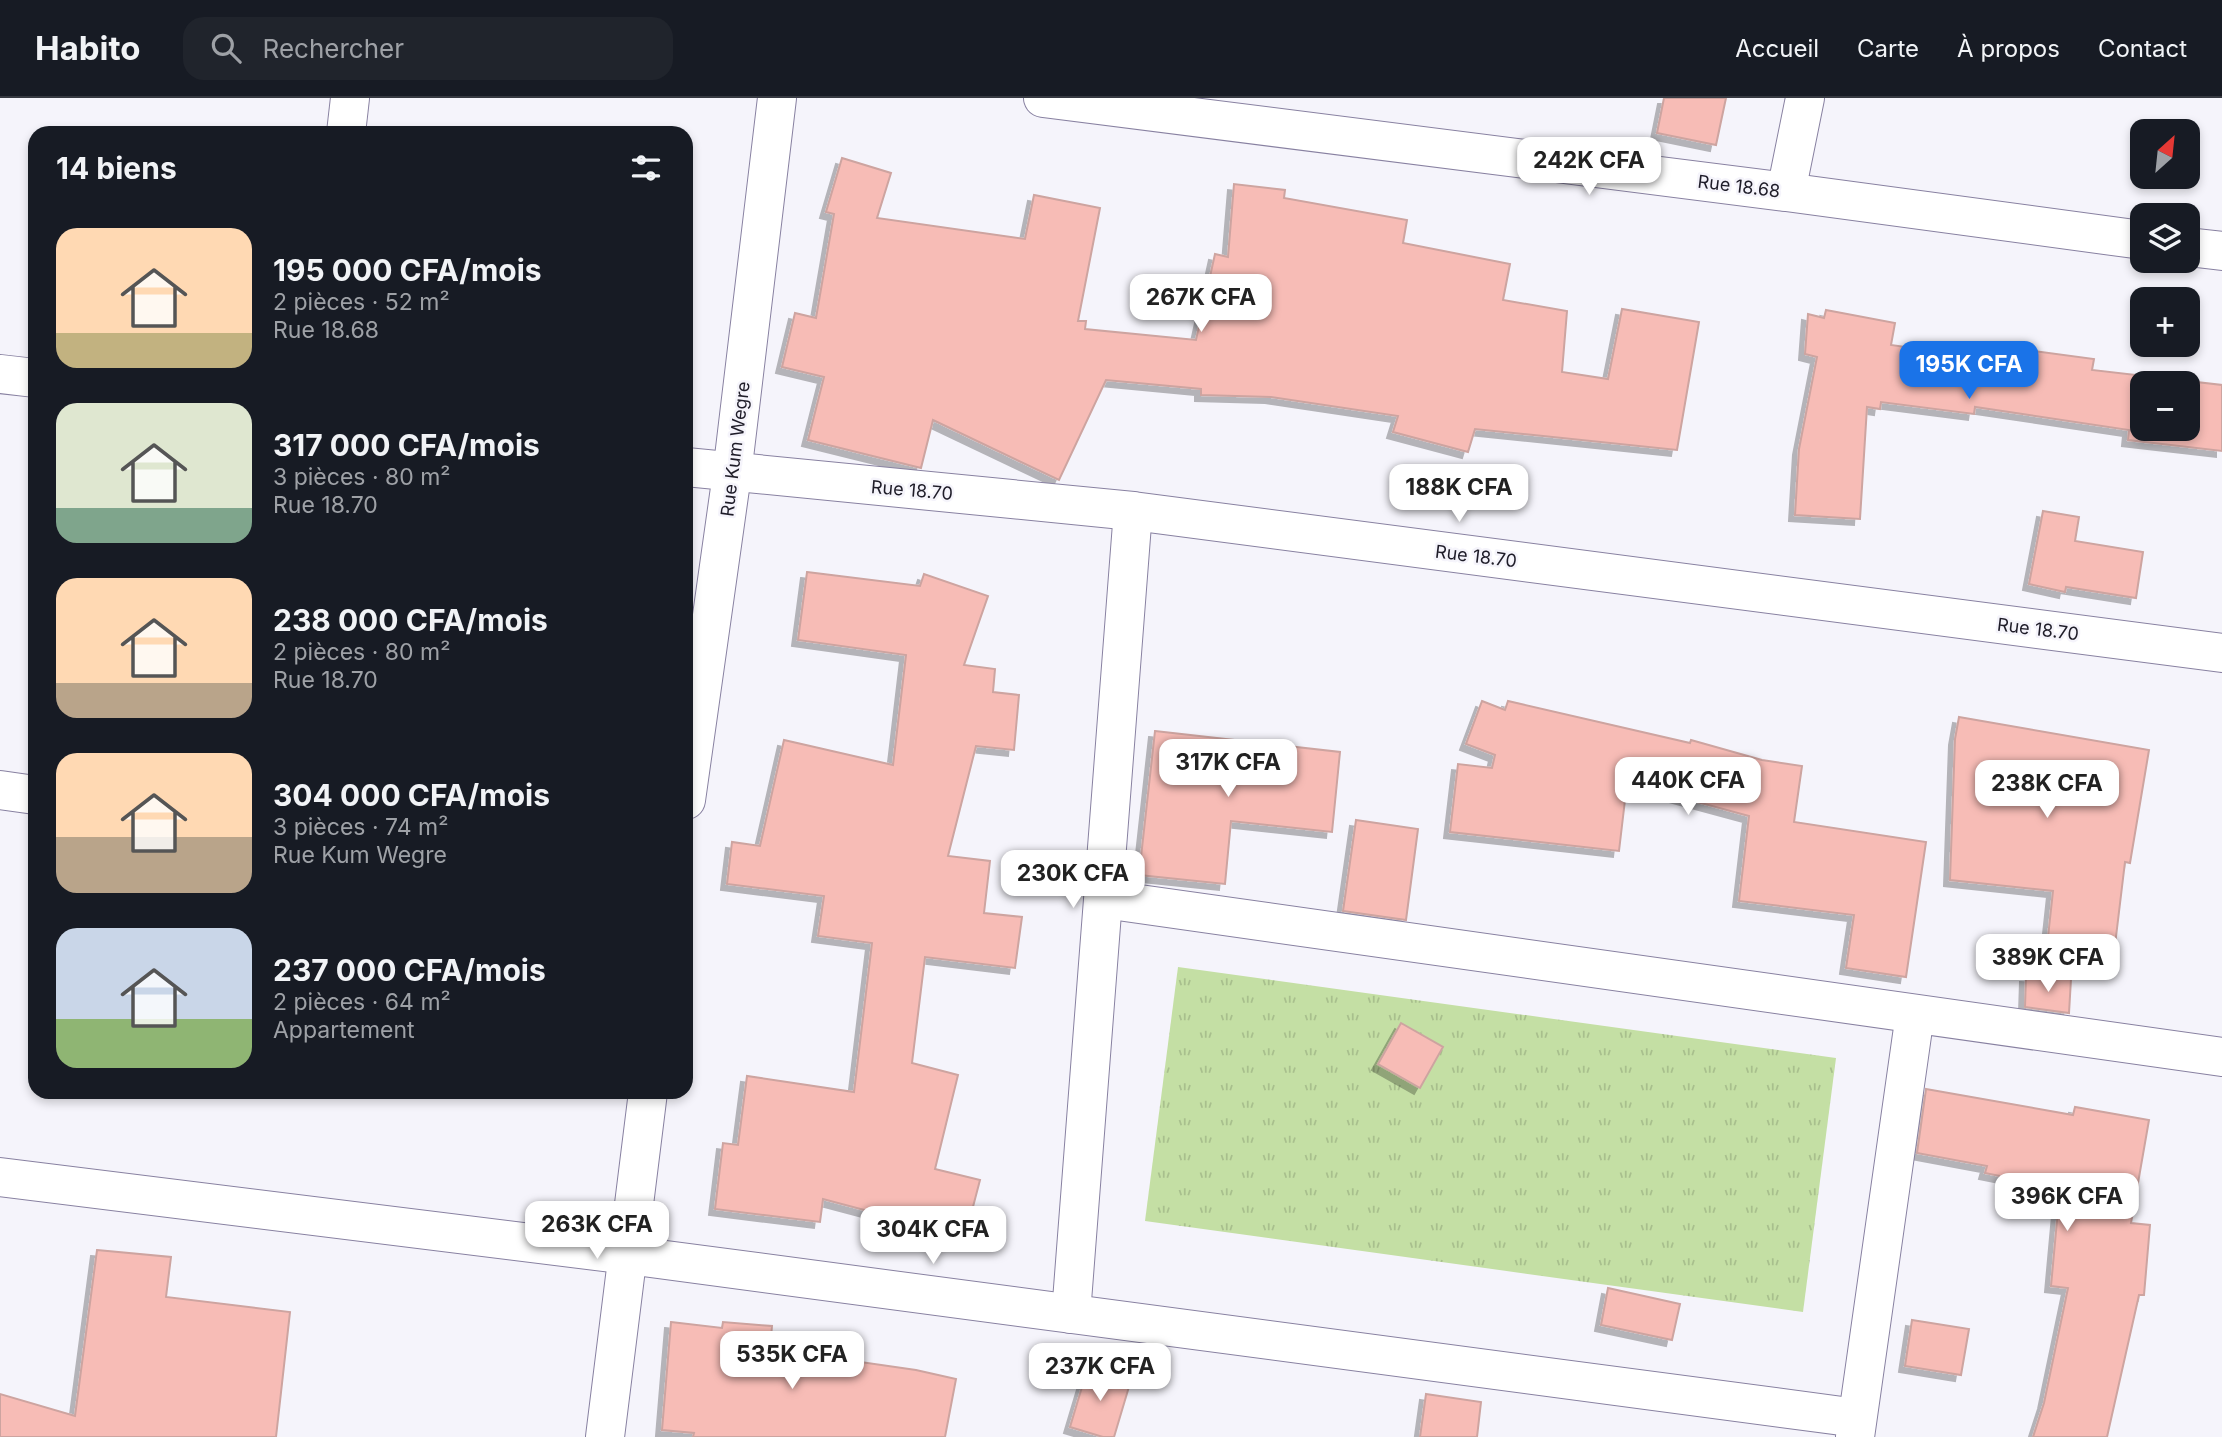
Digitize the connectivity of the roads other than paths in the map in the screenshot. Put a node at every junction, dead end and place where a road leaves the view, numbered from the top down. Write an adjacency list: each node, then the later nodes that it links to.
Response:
1 (350, 98): 5 (street)
2 (777, 98): 13 (street, Rue Kum Wegre)
3 (1043, 98): 6 (street, Rue 18.68)
4 (1805, 98): 6 (street)
5 (347, 126)
6 (1786, 192): 7 (street, Rue 18.68)
7 (2130, 238)
8 (2200, 248): 9 (street)
9 (2222, 251)
10 (0, 374): 11 (street)
11 (28, 377)
12 (693, 468): 13 (street, Rue 18.70)
13 (732, 474): 14 (street, Rue 18.70); 16 (street, Rue Kum Wegre)
14 (1133, 511): 15 (street, Rue 18.70); 19 (street)
15 (2222, 653)
16 (693, 750)
17 (0, 790): 18 (street)
18 (28, 794)
19 (1104, 899): 20 (street); 25 (street)
20 (1915, 1014): 21 (street); 26 (street)
21 (2222, 1057)
22 (647, 1099): 24 (street)
23 (0, 1177): 24 (street)
24 (628, 1255): 25 (street); 27 (street)
25 (1071, 1314): 26 (street)
26 (1856, 1428)
27 (605, 1437)

